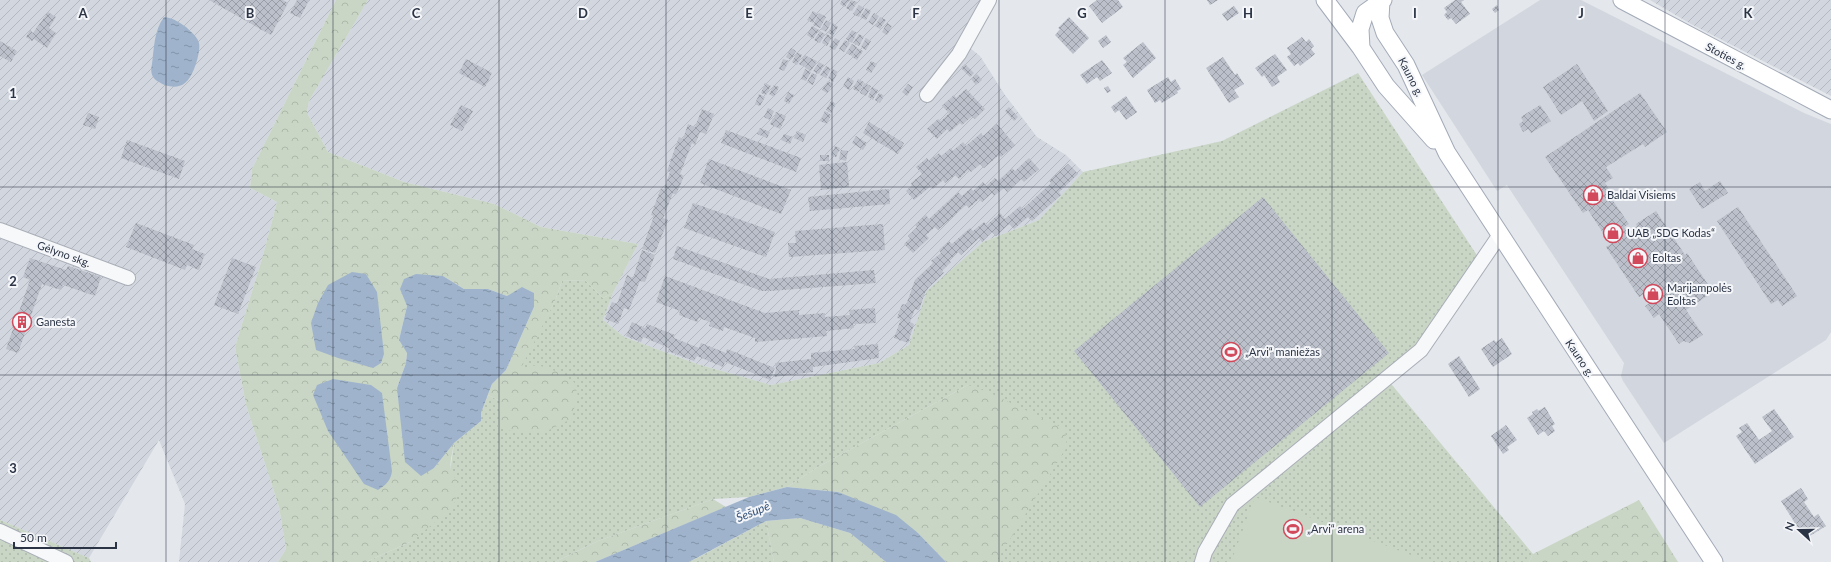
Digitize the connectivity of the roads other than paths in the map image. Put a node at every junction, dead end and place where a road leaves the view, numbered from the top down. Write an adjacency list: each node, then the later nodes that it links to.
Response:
1 (989, 0): 6 (street)
2 (1325, 0): 5 (main road, Kauno g.)
3 (1622, 0): 7 (main road, Stoties g.)
4 (1382, 1): 5 (main road, Kauno g.); 8 (main road, Kauno g.)
5 (1361, 48): 8 (main road, Kauno g.)
6 (927, 96)
7 (1831, 110)
8 (1447, 153): 10 (main road, Kauno g.)
9 (0, 230): 11 (street, Gėlyno skg.)
10 (1499, 236): 14 (street); 15 (main road, Kauno g.)
11 (128, 278)
12 (0, 531): 13 (street)
13 (66, 562)
14 (1202, 562)
15 (1714, 562)

